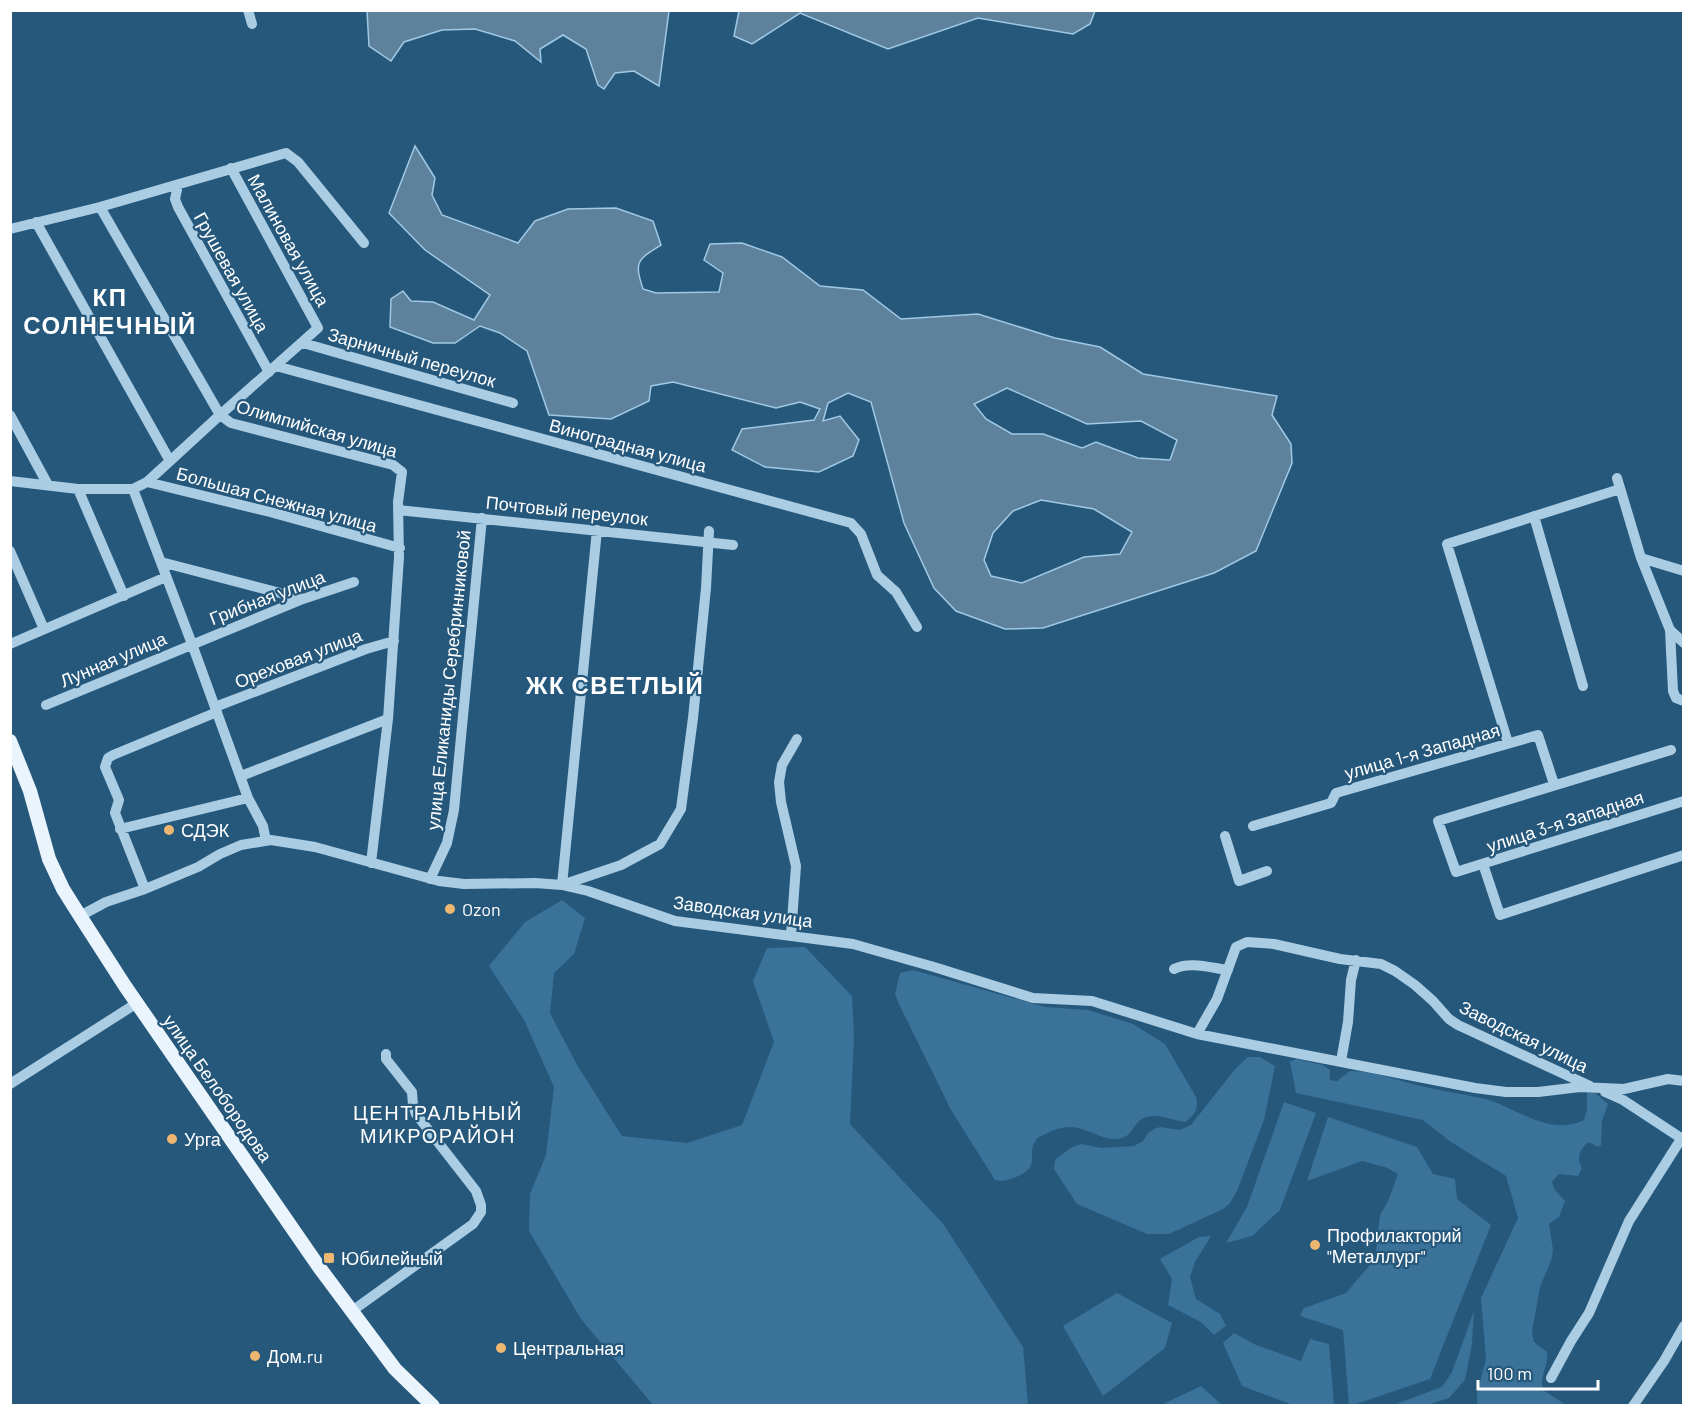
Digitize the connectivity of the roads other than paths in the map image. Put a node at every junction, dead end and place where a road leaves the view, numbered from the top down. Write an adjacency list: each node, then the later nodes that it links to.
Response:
1 (248, 10): 2 (street)
2 (252, 24)
3 (237, 166): 4 (street); 8 (street); 9 (street, Малиновая улица)
4 (178, 185): 5 (street); 10 (street, Грушевая улица)
5 (100, 207): 6 (street); 13 (street)
6 (36, 222): 7 (street); 14 (street)
7 (10, 229)
8 (364, 243)
9 (303, 343): 10 (street); 11 (street, Зарничный переулок)
10 (272, 369): 13 (street); 35 (street, Виноградная улица)
11 (513, 403)
12 (10, 415): 17 (street)
13 (220, 415): 14 (street); 20 (street, Олимпийская улица)
14 (170, 461): 16 (street)
15 (10, 481): 17 (street)
16 (147, 482): 19 (street); 26 (street, Большая Снежная улица)
17 (48, 485): 18 (street)
18 (78, 489): 19 (street); 33 (street)
19 (133, 489): 29 (street)
20 (398, 510): 22 (street, Почтовый переулок); 26 (street)
21 (1534, 516): 28 (street); 42 (street); 49 (street)
22 (482, 518): 23 (street, Почтовый переулок); 63 (street, улица Еликаниды Серебринниковой)
23 (597, 530): 24 (street, Почтовый переулок); 64 (street)
24 (708, 537): 25 (street, Почтовый переулок); 64 (street)
25 (733, 545)
26 (400, 548): 38 (street)
27 (10, 551): 36 (street)
28 (1641, 558): 30 (street); 37 (street)
29 (160, 562): 31 (street); 34 (street)
30 (1683, 571)
31 (166, 577): 33 (street); 41 (street)
32 (354, 582): 34 (street, Грибная улица)
33 (124, 596): 36 (street)
34 (303, 599): 41 (street, Грибная улица)
35 (917, 627)
36 (44, 629): 40 (street)
37 (1670, 630): 39 (street); 43 (street)
38 (394, 641): 45 (street, Ореховая улица); 46 (street)
39 (1683, 643)
40 (10, 644)
41 (192, 644): 44 (street, Лунная улица); 45 (street)
42 (1583, 686)
43 (1683, 701)
44 (46, 705)
45 (216, 710): 51 (street); 56 (street, Ореховая улица)
46 (388, 718): 51 (street); 60 (street)
47 (797, 739): 67 (street)
48 (10, 741): 66 (main road, улица Белобородова)
49 (1508, 743): 52 (street, улица 1-я Западная); 55 (street, улица 1-я Западная)
50 (1671, 750): 52 (street)
51 (241, 776): 53 (street)
52 (1554, 784): 61 (street, улица 3-я Западная)
53 (248, 798): 56 (street); 58 (street)
54 (1683, 801): 61 (street, улица 3-я Западная)
55 (1252, 826)
56 (120, 829): 65 (street)
57 (1225, 836): 62 (street)
58 (266, 841): 60 (street, Заводская улица); 65 (street, Заводская улица)
59 (1683, 855): 61 (street)
60 (371, 863): 63 (street, Заводская улица)
61 (1483, 864)
62 (1267, 871)
63 (430, 879): 64 (street, Заводская улица)
64 (562, 885): 67 (street, Заводская улица)
65 (145, 889): 66 (street, Заводская улица)
66 (80, 916): 71 (main road, улица Белобородова)
67 (791, 935): 72 (street, Заводская улица)
68 (1356, 960): 70 (street, Заводская улица); 74 (street); 77 (street, Заводская улица)
69 (1174, 969): 70 (street)
70 (1228, 970): 72 (street, Заводская улица)
71 (137, 1003): 76 (street); 79 (main road, улица Белобородова)
72 (1197, 1034): 74 (street, Заводская улица)
73 (386, 1054): 79 (street)
74 (1341, 1061): 77 (street, Заводская улица)
75 (1683, 1081): 77 (street, Заводская улица)
76 (10, 1084)
77 (1592, 1087): 78 (street)
78 (1682, 1139): 81 (street)
79 (352, 1311): 82 (main road, улица Белобородова)
80 (1683, 1326): 83 (street)
81 (1551, 1378)
82 (433, 1406)
83 (1633, 1406)

